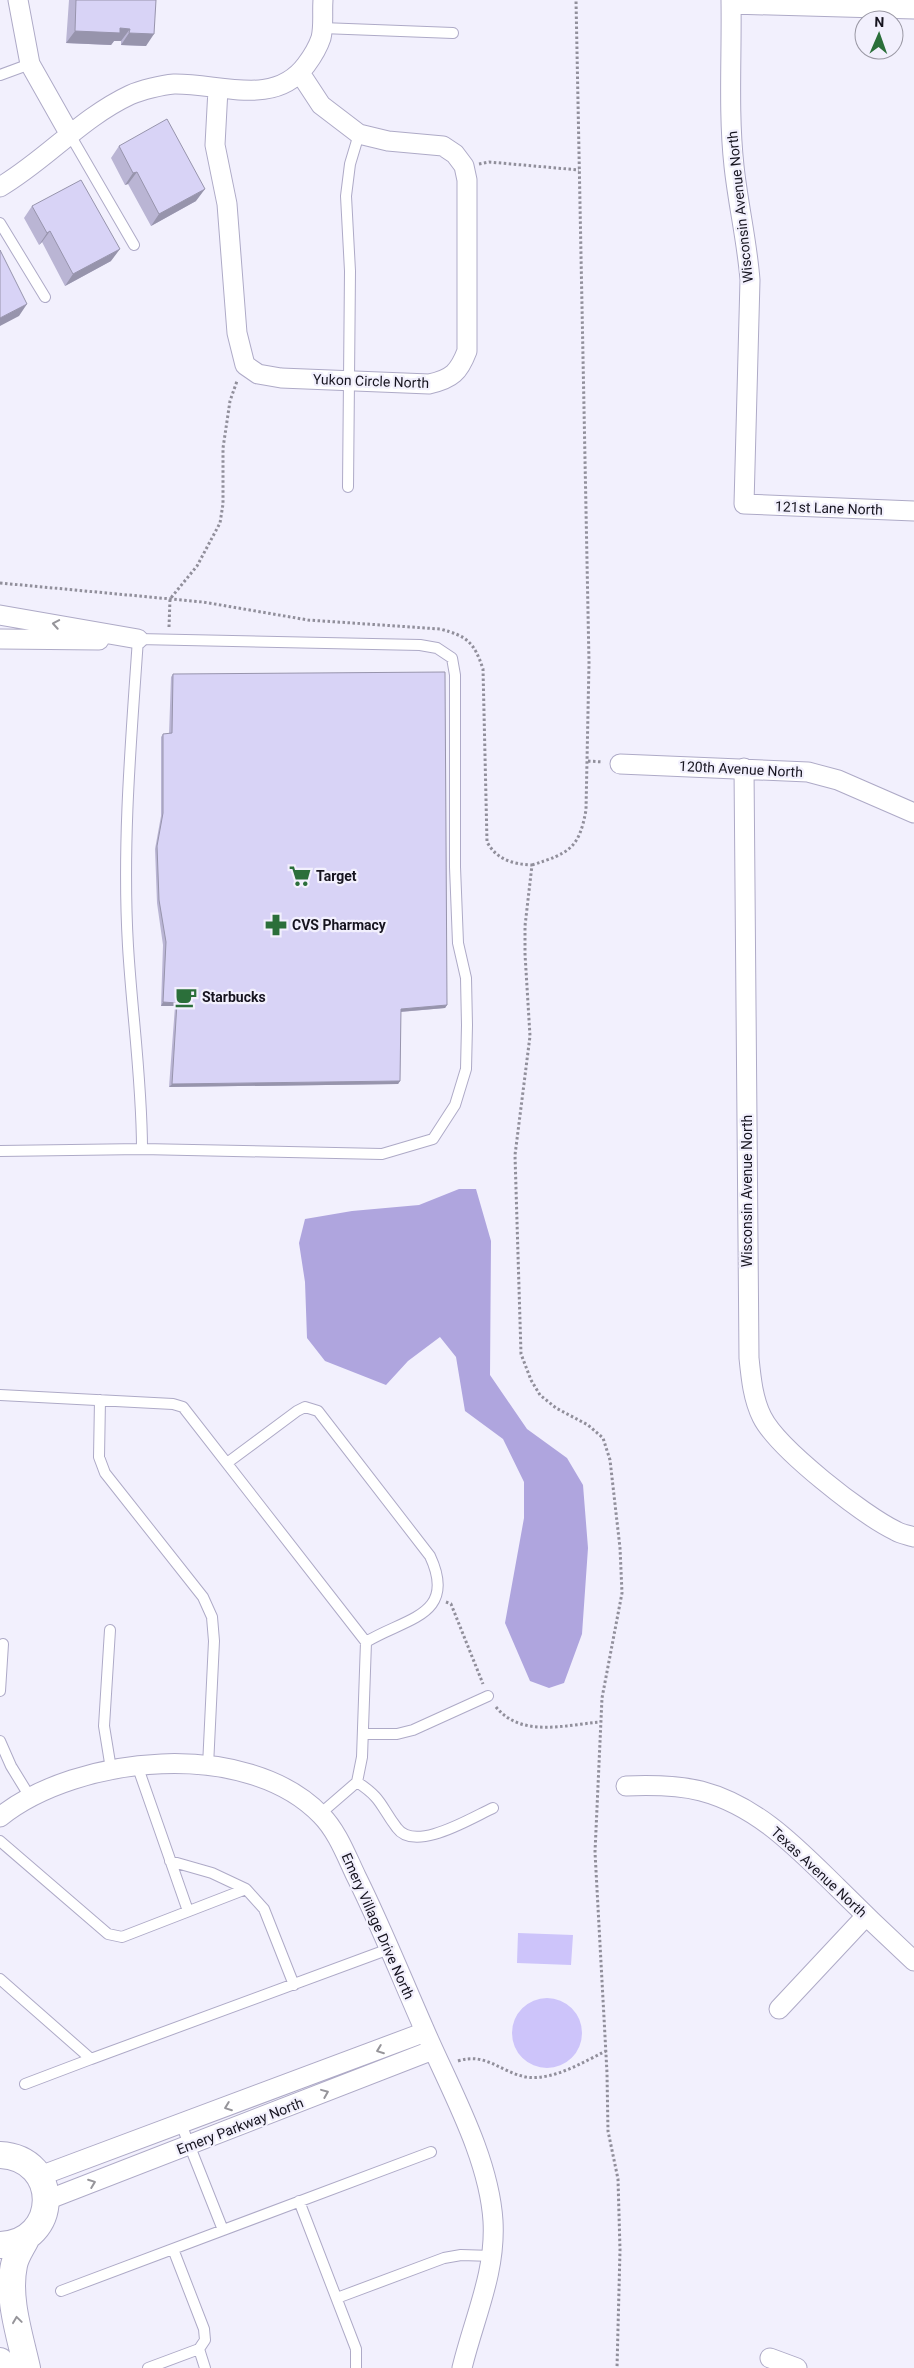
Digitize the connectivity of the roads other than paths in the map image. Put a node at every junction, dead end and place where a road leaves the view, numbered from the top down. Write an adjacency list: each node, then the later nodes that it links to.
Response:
1 (18, 0): 7 (street)
2 (323, 0): 5 (street)
3 (731, 2): 4 (street); 19 (street, Wisconsin Avenue North)
4 (914, 9)
5 (322, 28): 6 (lane); 8 (street)
6 (453, 33)
7 (30, 64): 9 (lane); 11 (street)
8 (300, 74): 10 (street); 12 (street)
9 (0, 75)
10 (218, 89): 11 (street); 17 (street, Yukon Circle North)
11 (69, 133): 13 (street); 15 (lane)
12 (359, 134): 17 (lane); 17 (street, Yukon Circle North)
13 (0, 187)
14 (0, 223): 16 (lane)
15 (134, 245)
16 (45, 297)
17 (350, 380): 18 (lane)
18 (348, 487)
19 (744, 504): 20 (street, 121st Lane North)
20 (914, 511)
21 (0, 615): 23 (street, one-way to 21)
22 (0, 639): 23 (street)
23 (138, 639): 27 (lane); 27 (lane)
24 (620, 764): 25 (street, 120th Avenue North)
25 (744, 768): 26 (street, 120th Avenue North); 32 (street, Wisconsin Avenue North)
26 (914, 813)
27 (142, 1150): 28 (lane)
28 (0, 1151)
29 (0, 1395): 30 (lane)
30 (100, 1400): 31 (lane); 41 (lane)
31 (227, 1463): 34 (lane); 34 (lane)
32 (914, 1537)
33 (110, 1630): 42 (lane)
34 (366, 1642): 38 (lane)
35 (3, 1644): 36 (lane)
36 (0, 1691)
37 (488, 1696): 38 (lane)
38 (362, 1734): 43 (lane)
39 (0, 1741): 45 (lane)
40 (137, 1765): 41 (street, Emery Village Drive North); 42 (street, Emery Village Drive North); 50 (lane)
41 (208, 1766): 47 (street, Emery Village Drive North)
42 (111, 1768): 45 (street, Emery Village Drive North)
43 (357, 1782): 46 (lane); 47 (lane)
44 (626, 1786): 53 (street, Texas Avenue North)
45 (30, 1797): 48 (street, Emery Village Drive North)
46 (493, 1808)
47 (320, 1814): 54 (street, Emery Village Drive North)
48 (0, 1817)
49 (0, 1841): 52 (lane)
50 (170, 1861): 51 (lane); 52 (lane)
51 (246, 1889): 52 (lane); 57 (lane)
52 (188, 1912)
53 (866, 1916): 55 (street, Texas Avenue North); 58 (street)
54 (390, 1949): 57 (lane); 59 (street, Emery Village Drive North)
55 (914, 1961)
56 (0, 1979): 61 (lane)
57 (294, 1985): 61 (lane)
58 (779, 2009)
59 (426, 2032): 60 (street, Emery Village Drive North); 63 (street, Emery Parkway North, one-way to 63)
60 (437, 2058): 64 (street, Emery Parkway North, one-way to 60); 73 (street, Emery Village Drive North)
61 (91, 2059): 62 (lane)
62 (25, 2084)
63 (181, 2124): 64 (lane); 67 (street, Emery Parkway North)
64 (190, 2146): 67 (street, Emery Parkway North, one-way to 64); 69 (lane)
65 (3, 2150): 67 (street)
66 (431, 2152): 68 (lane)
67 (43, 2188): 70 (street)
68 (299, 2201): 69 (lane); 75 (lane)
69 (223, 2230): 72 (lane)
70 (27, 2237): 71 (street); 80 (street, one-way to 70)
71 (0, 2245)
72 (174, 2248): 74 (lane); 76 (lane)
73 (493, 2256): 75 (lane); 84 (street, Emery Village Drive North)
74 (60, 2291)
75 (336, 2298): 83 (lane)
76 (199, 2349): 81 (lane); 82 (lane)
77 (770, 2358): 85 (street)
78 (0, 2361): 79 (street)
79 (2, 2368)
80 (26, 2368)
81 (148, 2368)
82 (205, 2368)
83 (356, 2368)
84 (462, 2368)
85 (797, 2368)

